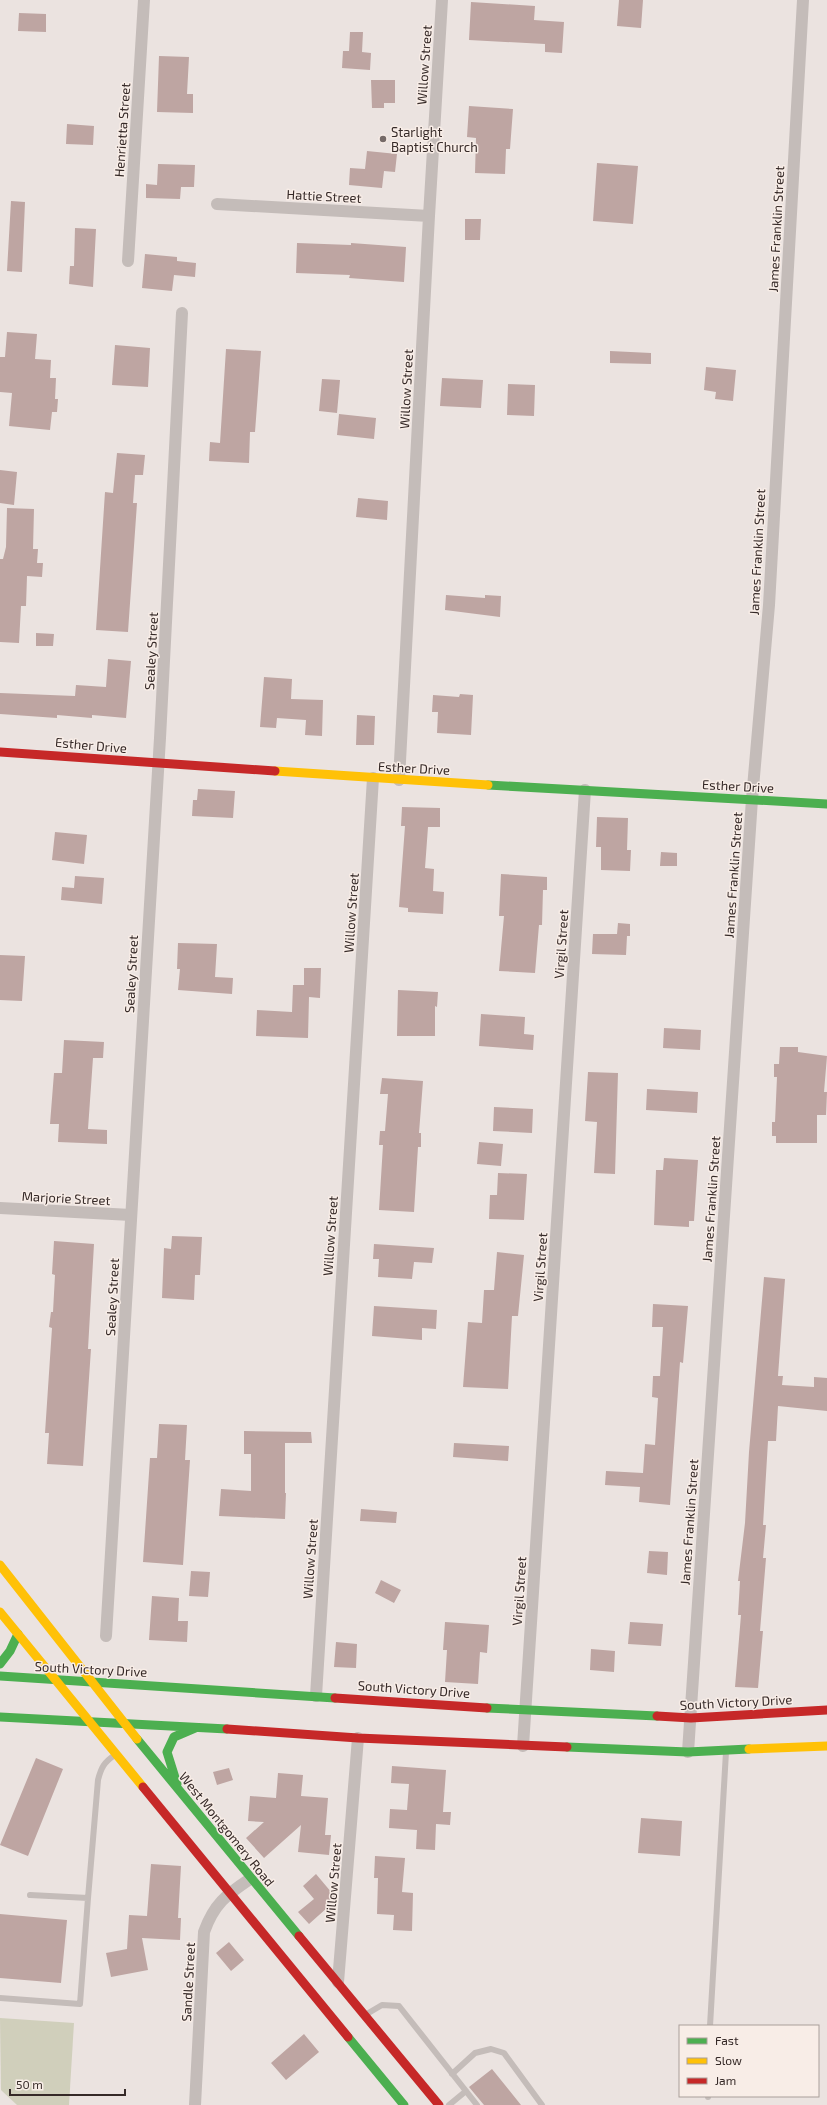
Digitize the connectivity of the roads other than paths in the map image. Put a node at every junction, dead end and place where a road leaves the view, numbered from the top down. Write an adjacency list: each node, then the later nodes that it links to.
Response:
1 (144, 0): 6 (street, Henrietta Street)
2 (442, 0): 5 (street, Willow Street)
3 (803, 0): 13 (street, James Franklin Street)
4 (217, 204): 5 (street, Hattie Street)
5 (429, 216): 11 (street, Willow Street)
6 (128, 261)
7 (182, 313): 9 (street, Sealey Street)
8 (0, 752): 9 (main road, Esther Drive)
9 (158, 763): 10 (main road, Esther Drive); 16 (street, Sealey Street)
10 (373, 778): 11 (main road, Esther Drive); 25 (street, Willow Street)
11 (399, 780): 12 (main road, Esther Drive)
12 (585, 790): 13 (main road, Esther Drive); 26 (street, Virgil Street)
13 (752, 800): 14 (main road, Esther Drive); 29 (street, James Franklin Street)
14 (827, 804)
15 (0, 1208): 16 (street, Marjorie Street)
16 (131, 1215): 20 (street, Sealey Street)
17 (0, 1565): 24 (main road, West Montgomery Road)
18 (0, 1612): 19 (main road)
19 (18, 1634): 21 (main road); 23 (main road)
20 (106, 1636)
21 (0, 1664)
22 (0, 1676): 23 (main road, South Victory Drive)
23 (55, 1679): 24 (main road, South Victory Drive); 30 (main road)
24 (92, 1681): 25 (main road, South Victory Drive); 31 (main road, West Montgomery Road)
25 (316, 1696): 26 (main road, South Victory Drive)
26 (525, 1710): 29 (main road, South Victory Drive); 34 (street, Virgil Street)
27 (827, 1710): 29 (main road, South Victory Drive)
28 (0, 1716): 30 (main road)
29 (691, 1718): 37 (street, James Franklin Street)
30 (92, 1723): 31 (main road); 38 (main road)
31 (126, 1724): 32 (main road); 39 (main road, West Montgomery Road)
32 (198, 1727): 33 (main road); 39 (main road)
33 (358, 1738): 34 (main road); 44 (street, Willow Street)
34 (522, 1746): 37 (main road)
35 (827, 1746): 36 (main road)
36 (726, 1750): 37 (main road); 47 (lane)
37 (688, 1752)
38 (116, 1754): 41 (main road); 43 (lane)
39 (181, 1795): 40 (main road, West Montgomery Road)
40 (250, 1879): 41 (street, Sandle Street); 44 (main road, West Montgomery Road)
41 (230, 1892): 50 (street, Sandle Street); 51 (main road)
42 (30, 1895): 43 (lane)
43 (88, 1898): 45 (lane)
44 (338, 1982): 46 (main road, West Montgomery Road)
45 (0, 1998)
46 (365, 2015): 48 (lane); 52 (main road, West Montgomery Road)
47 (710, 2025)
48 (452, 2074): 49 (lane); 55 (lane)
49 (466, 2091): 53 (lane); 54 (lane)
50 (195, 2105)
51 (404, 2105)
52 (439, 2105)
53 (449, 2105)
54 (477, 2105)
55 (542, 2105)

